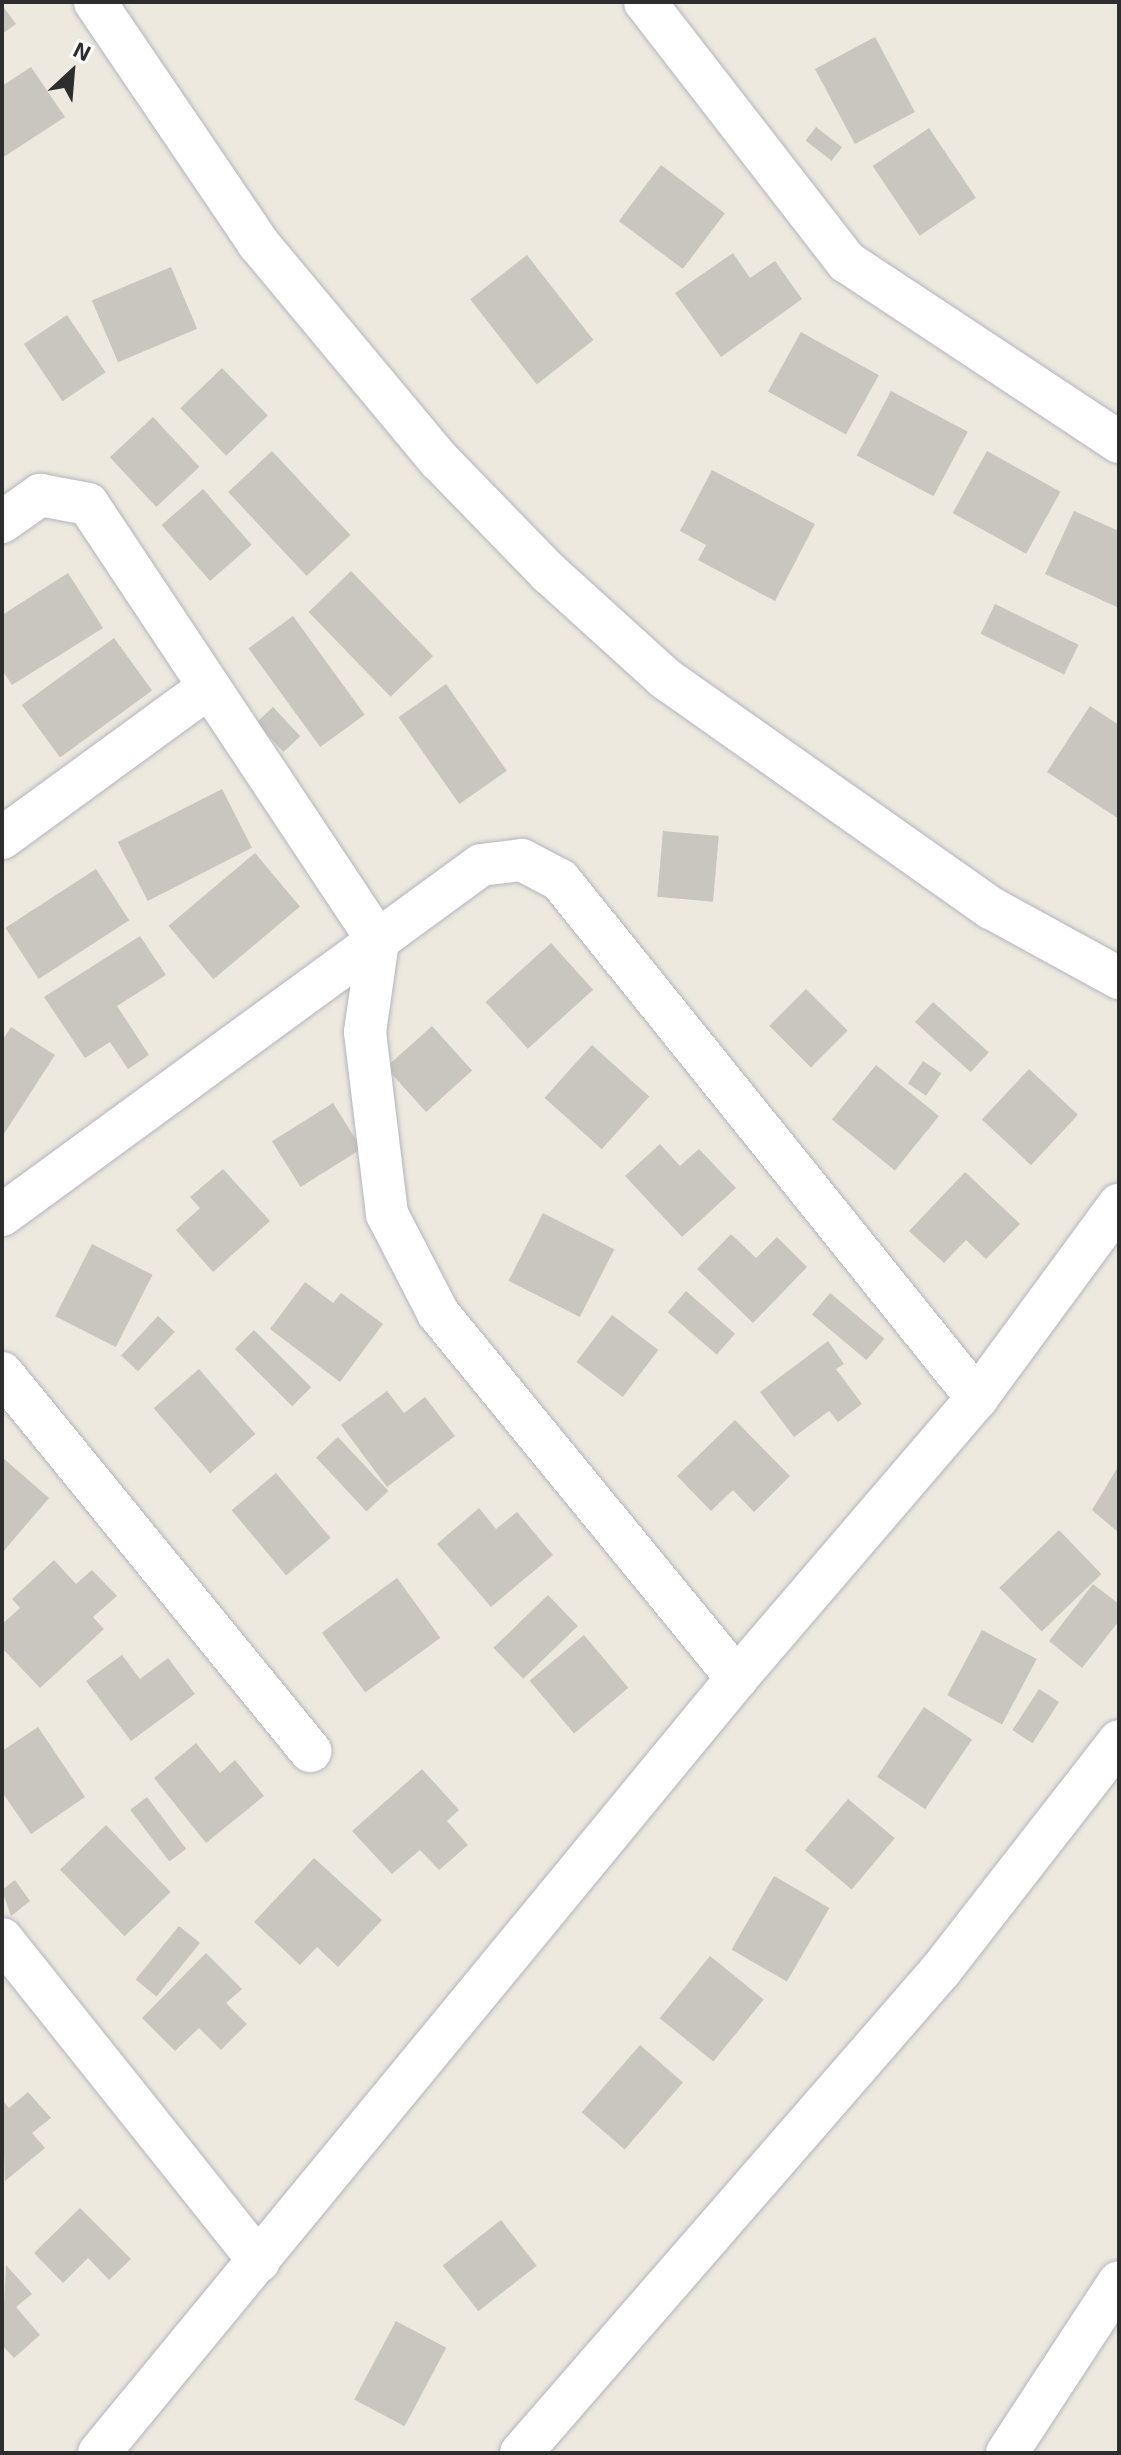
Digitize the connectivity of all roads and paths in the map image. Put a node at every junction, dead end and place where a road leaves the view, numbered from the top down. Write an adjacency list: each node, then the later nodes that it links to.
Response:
1 (95, 2): 8 (street)
2 (645, 2): 3 (street)
3 (1119, 442)
4 (2, 522): 5 (street)
5 (208, 688): 6 (street); 7 (street)
6 (2, 838)
7 (378, 941): 10 (street); 12 (street); 13 (street)
8 (1119, 978)
9 (1119, 1205): 12 (street)
10 (2, 1215)
11 (2, 1373): 15 (street)
12 (977, 1398): 13 (street)
13 (737, 1678): 17 (street)
14 (1119, 1741): 20 (street)
15 (310, 1751)
16 (2, 1939): 17 (street)
17 (259, 2261): 19 (street)
18 (1119, 2282): 21 (street)
19 (99, 2453)
20 (521, 2453)
21 (1007, 2453)

